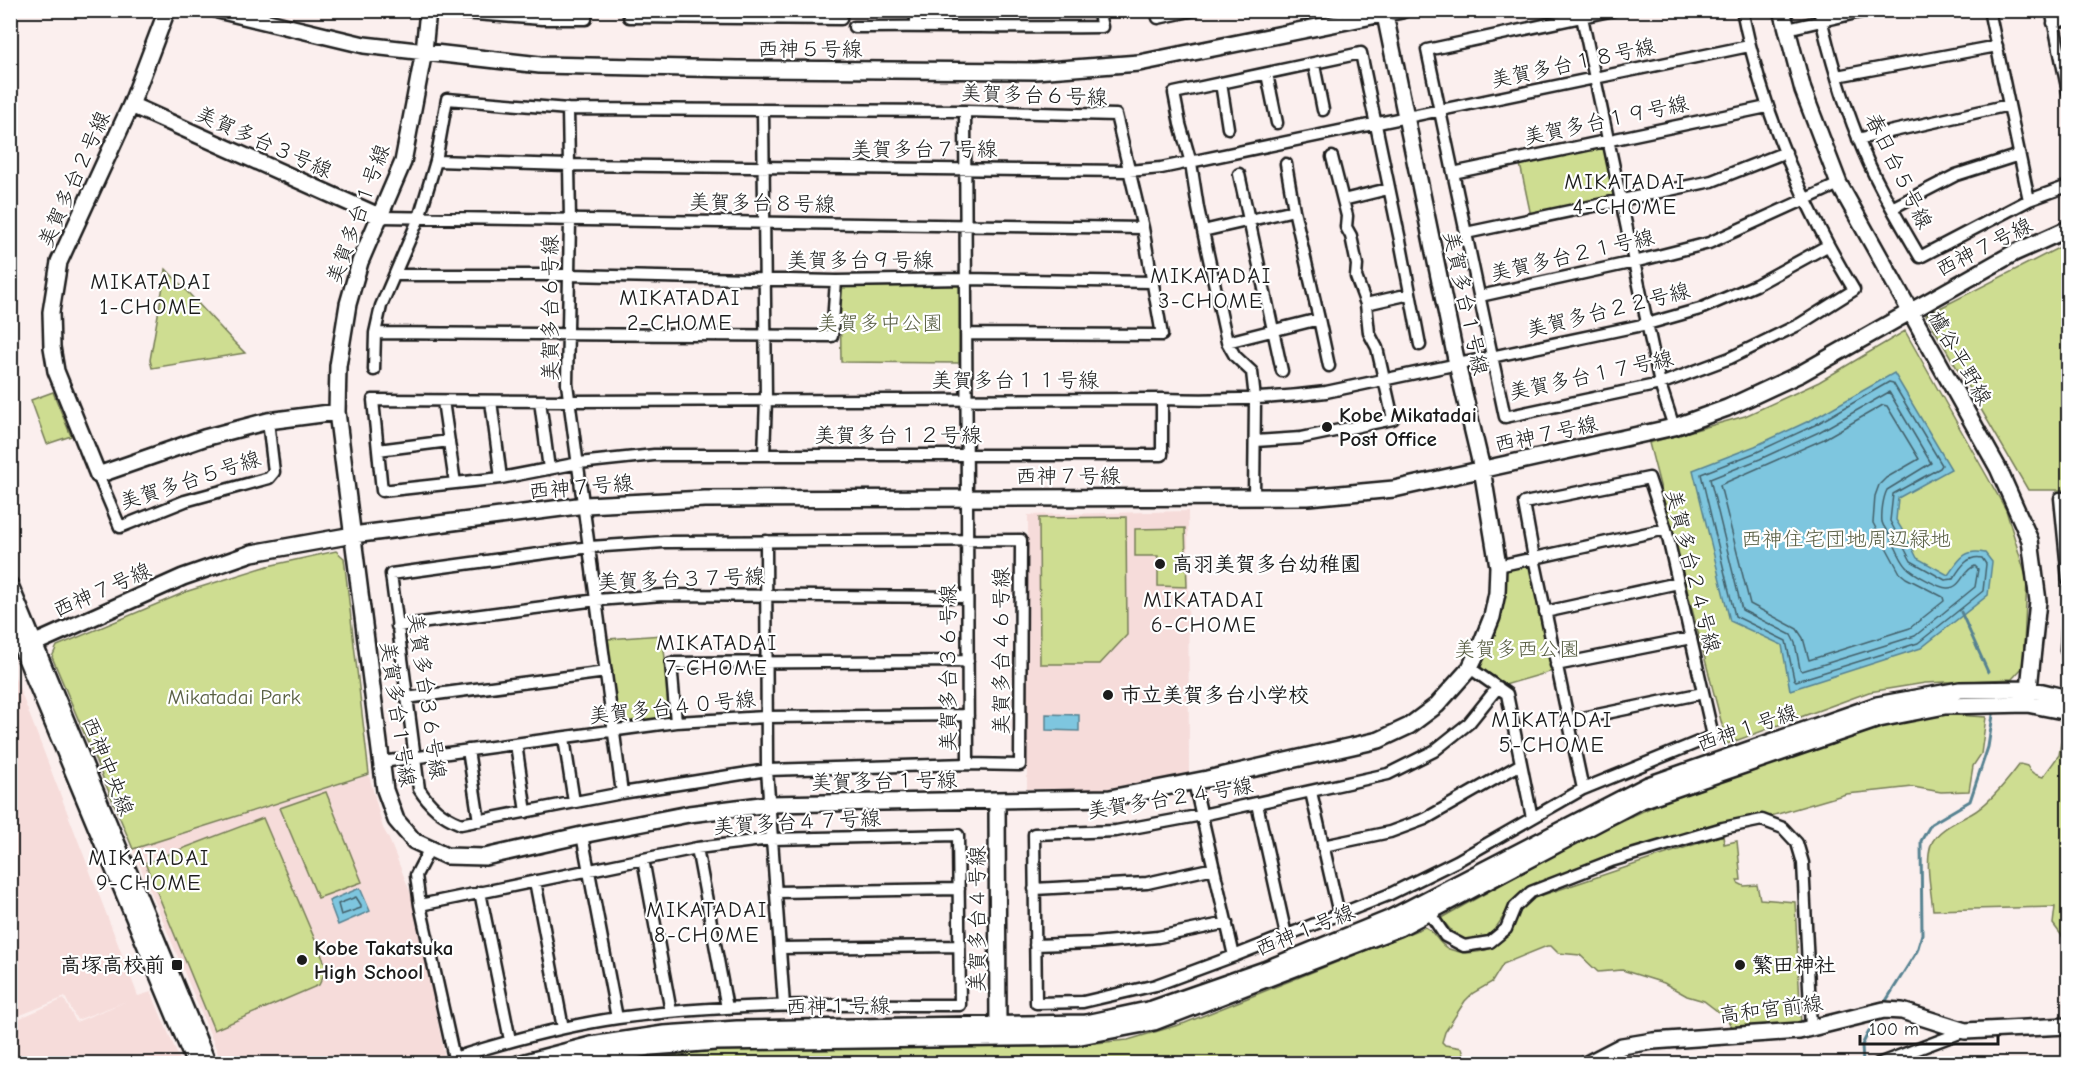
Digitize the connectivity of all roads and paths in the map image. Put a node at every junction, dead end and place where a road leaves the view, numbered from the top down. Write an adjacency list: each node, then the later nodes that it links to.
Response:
1 (167, 10): 38 (street, 美賀多台２号線)
2 (218, 10): 30 (street, 西神５号線)
3 (428, 10): 30 (street, 美賀多台１号線)
4 (462, 10): 20 (street)
5 (586, 10): 20 (street)
6 (629, 10): 7 (street)
7 (842, 10)
8 (916, 10): 25 (street)
9 (1098, 10): 25 (street)
10 (1156, 10): 11 (street)
11 (1195, 10)
12 (1402, 10): 19 (street, 西神５号線)
13 (1614, 10): 22 (street, 美賀多台１７号線)
14 (1742, 10): 28 (street, 美賀多台１７号線)
15 (1782, 10): 27 (street, 櫨谷平野線)
16 (1869, 10): 21 (street)
17 (1989, 10): 29 (street)
18 (2051, 10): 24 (street)
19 (1385, 12): 30 (street, 西神５号線); 46 (street, 美賀多台１号線)
20 (542, 15)
21 (1820, 16): 27 (street); 34 (street, 春日台５号線)
22 (1582, 17): 35 (street); 44 (street, 美賀多台１７号線)
23 (2068, 20): 24 (street)
24 (2054, 23): 32 (street)
25 (916, 26): 26 (street)
26 (854, 27)
27 (1787, 29): 64 (street, 櫨谷平野線)
28 (1749, 46): 35 (street, 美賀多台１８号線); 40 (street, 美賀多台１７号線)
29 (1996, 46): 34 (street); 39 (street)
30 (424, 51): 73 (street, 美賀多台１号線)
31 (1314, 65): 33 (street); 42 (street); 48 (street)
32 (2066, 71): 37 (street)
33 (1267, 74): 36 (street); 47 (street)
34 (1837, 76): 50 (street, 春日台５号線)
35 (1595, 78): 44 (street, 美賀多台１８号線); 51 (street)
36 (1221, 83): 49 (street); 56 (street)
37 (2068, 92)
38 (131, 105): 73 (street, 美賀多台３号線); 130 (street, 美賀多台２号線)
39 (2009, 105): 50 (street); 53 (street)
40 (1767, 107): 51 (street, 美賀多台１９号線); 52 (street, 美賀多台１７号線)
41 (568, 109): 45 (street, 美賀多台６号線); 55 (street, 美賀多台６号線); 58 (street, 美賀多台６号線)
42 (1323, 110)
43 (965, 111): 45 (street, 美賀多台６号線); 60 (street, 美賀多台３６号線); 61 (street, 美賀多台６号線)
44 (1440, 111): 46 (street, 美賀多台１８号線); 62 (street, 美賀多台１７号線)
45 (763, 112): 59 (street)
46 (1406, 118): 48 (street, 美賀多台７号線); 105 (street, 美賀多台１号線)
47 (1277, 123)
48 (1375, 125): 56 (street, 美賀多台７号線); 66 (street)
49 (1228, 128)
50 (1858, 139): 71 (street, 春日台５号線)
51 (1608, 140): 62 (street, 美賀多台１９号線); 70 (street)
52 (1786, 152): 67 (street, 美賀多台１７号線); 70 (street)
53 (2019, 155): 69 (street); 71 (street)
54 (1332, 157): 68 (street)
55 (436, 161): 58 (street, 美賀多台７号線); 74 (street, 美賀多台６号線)
56 (1191, 163): 61 (street, 美賀多台７号線); 81 (street)
57 (1286, 164): 72 (street)
58 (569, 165): 59 (street, 美賀多台７号線); 75 (street, 美賀多台６号線)
59 (764, 167): 60 (street, 美賀多台７号線); 77 (street)
60 (966, 168): 61 (street, 美賀多台７号線); 78 (street, 美賀多台３６号線)
61 (1129, 171): 79 (street, 美賀多台６号線)
62 (1454, 173): 82 (street, 美賀多台１７号線)
63 (1239, 174): 76 (street)
64 (1839, 184): 67 (street, 美賀多台２１号線); 94 (street, 櫨谷平野線)
65 (2068, 186): 69 (street, 春日台５号線)
66 (1388, 189): 68 (street); 91 (street)
67 (1806, 199): 83 (street, 美賀多台１７号線); 84 (street, 美賀多台２１号線)
68 (1343, 200): 93 (street)
69 (2029, 200): 71 (street, 春日台５号線)
70 (1622, 202): 82 (street); 84 (street)
71 (1892, 208)
72 (1294, 210): 76 (street); 95 (street)
73 (381, 217): 74 (street, 美賀多台８号線); 119 (street, 美賀多台１号線)
74 (419, 218): 75 (street, 美賀多台８号線); 85 (street, 美賀多台６号線)
75 (570, 220): 77 (street, 美賀多台８号線); 86 (street, 美賀多台６号線)
76 (1250, 220): 81 (street); 97 (street)
77 (764, 223): 78 (street, 美賀多台８号線); 88 (street)
78 (966, 225): 79 (street, 美賀多台８号線); 87 (street, 美賀多台３６号線)
79 (1143, 228): 90 (street, 美賀多台６号線)
80 (2068, 229): 94 (street, 西神７号線)
81 (1203, 231): 102 (street)
82 (1466, 233): 92 (street, 美賀多台１７号線)
83 (1827, 246): 96 (street, 美賀多台２２号線); 110 (street, 美賀多台１７号線)
84 (1634, 262): 92 (street, 美賀多台２１号線); 96 (street)
85 (395, 275): 86 (street, 美賀多台９号線); 98 (street, 美賀多台６号線)
86 (569, 275): 88 (street, 美賀多台９号線); 100 (street, 美賀多台６号線)
87 (966, 279): 89 (street, 美賀多台９号線); 90 (street, 美賀多台９号線); 99 (street, 美賀多台３６号線)
88 (764, 280): 89 (street, 美賀多台９号線); 101 (street)
89 (836, 281): 101 (street)
90 (1152, 282): 99 (street, 美賀多台６号線)
91 (1410, 294): 93 (street); 103 (street)
92 (1480, 296): 104 (street, 美賀多台１７号線)
93 (1366, 304): 109 (street)
94 (1909, 311): 121 (street, 西神７号線); 165 (street, 櫨谷平野線)
95 (1319, 319): 97 (street); 106 (street)
96 (1647, 324): 104 (street, 美賀多台２２号線); 110 (street)
97 (1274, 330): 102 (street); 108 (street)
98 (375, 333): 100 (street); 107 (street, 美賀多台６号線)
99 (966, 334): 114 (street, 美賀多台３６号線)
100 (568, 335): 101 (street); 118 (street, 美賀多台６号線)
101 (764, 337): 111 (street)
102 (1227, 342): 113 (street)
103 (1420, 345)
104 (1493, 357): 105 (street, 美賀多台２２号線); 110 (street, 美賀多台１７号線)
105 (1457, 364): 109 (street, 美賀多台１１号線); 129 (street, 美賀多台１号線)
106 (1329, 366)
107 (374, 370)
108 (1282, 371)
109 (1385, 379): 113 (street, 美賀多台１１号線); 123 (street)
110 (1660, 384): 121 (street)
111 (766, 399): 114 (street, 美賀多台１１号線); 118 (street, 美賀多台１１号線); 125 (street)
112 (1162, 399): 113 (street, 美賀多台１１号線); 114 (street, 美賀多台１１号線); 126 (street, 美賀多台１２号線)
113 (1255, 399): 123 (street)
114 (966, 400): 126 (street, 美賀多台３６号線)
115 (443, 401): 116 (street, 美賀多台１１号線); 122 (street); 124 (street, 美賀多台１１号線)
116 (491, 401): 117 (street, 美賀多台１１号線); 131 (street)
117 (540, 401): 118 (street, 美賀多台１１号線); 128 (street)
118 (570, 402): 127 (street, 美賀多台６号線)
119 (337, 412): 120 (street); 138 (street, 美賀多台１号線)
120 (268, 421): 130 (street); 130 (street, 美賀多台５号線)
121 (1674, 428): 129 (street, 西神７号線)
122 (449, 441): 124 (street); 132 (street)
123 (1255, 441): 134 (street)
124 (378, 450): 132 (street, 美賀多台１２号線)
125 (764, 455): 126 (street, 美賀多台１２号線); 127 (street, 美賀多台１２号線)
126 (966, 455): 133 (street, 美賀多台３６号線)
127 (579, 463): 128 (street, 美賀多台１２号線); 136 (street, 美賀多台６号線)
128 (549, 469): 131 (street, 美賀多台１２号線)
129 (1482, 469): 134 (street, 西神７号線); 144 (street, 美賀多台１号線)
130 (98, 476)
131 (501, 478): 132 (street, 美賀多台１２号線)
132 (455, 483)
133 (967, 497): 134 (street, 西神７号線); 136 (street, 西神７号線); 139 (street, 美賀多台３６号線)
134 (1254, 497)
135 (2068, 498): 141 (street)
136 (585, 505): 138 (street, 西神７号線); 142 (street, 美賀多台６号線)
137 (1666, 529): 143 (street); 143 (street, 美賀多台２４号線); 146 (street, 美賀多台２４号線)
138 (353, 535): 156 (street, 西神７号線); 178 (street, 美賀多台１号線)
139 (967, 540): 140 (street, 美賀多台３６号線); 149 (street, 美賀多台３６号線); 179 (street, 美賀多台４６号線)
140 (766, 542): 142 (street, 美賀多台３６号線); 148 (street)
141 (2067, 546): 145 (street)
142 (590, 547): 150 (street, 美賀多台６号線); 154 (street, 美賀多台３６号線)
143 (1533, 558): 144 (street); 151 (street, 美賀多台２４号線)
144 (1498, 566): 161 (street, 美賀多台１号線)
145 (2068, 580)
146 (1678, 583): 151 (street); 155 (street, 美賀多台２４号線)
147 (10, 585): 156 (street, 西神中央線)
148 (766, 596): 149 (street, 美賀多台３７号線); 150 (street, 美賀多台３７号線); 158 (street)
149 (967, 597): 159 (street, 美賀多台３６号線)
150 (597, 600): 154 (street, 美賀多台３７号線); 162 (street, 美賀多台６号線)
151 (1545, 612): 160 (street, 美賀多台２４号線)
152 (2068, 618): 157 (street)
153 (10, 620): 156 (street, 西神中央線)
154 (398, 626): 166 (street, 美賀多台３６号線)
155 (1691, 638): 160 (street); 164 (street, 美賀多台２４号線)
156 (28, 646): 227 (street, 西神中央線); 228 (street, 西神中央線)
157 (2068, 651)
158 (766, 661): 159 (street); 170 (street); 172 (street)
159 (968, 661): 169 (street, 美賀多台３６号線)
160 (1556, 665): 171 (street, 美賀多台２４号線)
161 (1470, 668): 163 (street); 182 (street, 美賀多台１号線)
162 (606, 672): 166 (street); 173 (street, 美賀多台６号線)
163 (1498, 687): 180 (street); 184 (street, 美賀多台２４号線)
164 (1703, 693): 171 (street); 183 (street, 美賀多台２４号線)
165 (2028, 697): 167 (street, 西神１号線); 168 (street, 西神１号線); 208 (street, 西神１号線); 223 (street, 西神１号線)
166 (406, 698): 177 (street, 美賀多台３６号線)
167 (2068, 698)
168 (2068, 712)
169 (968, 715): 170 (street, 美賀多台４０号線); 179 (street, 美賀多台３６号線)
170 (766, 717): 172 (street, 美賀多台４０号線); 181 (street)
171 (1568, 721): 183 (street, 美賀多台２４号線)
172 (676, 722): 173 (street, 美賀多台４０号線)
173 (614, 732): 174 (street, 美賀多台４０号線); 185 (street, 美賀多台６号線)
174 (564, 738): 175 (street, 美賀多台４０号線); 187 (street)
175 (516, 744): 176 (street, 美賀多台４０号線); 190 (street)
176 (468, 750): 177 (street, 美賀多台４０号線); 193 (street)
177 (414, 757): 178 (street, 美賀多台４０号線); 193 (street, 美賀多台３６号線)
178 (382, 762): 197 (street, 美賀多台１号線)
179 (968, 764): 181 (street, 美賀多台３６号線)
180 (1521, 764): 192 (street); 196 (street)
181 (766, 770): 185 (street, 美賀多台３６号線); 188 (street)
182 (1194, 782): 186 (street, 美賀多台１号線); 191 (street)
183 (1583, 789): 192 (street, 美賀多台２４号線)
184 (1311, 792): 189 (street, 美賀多台２４号線); 196 (street)
185 (622, 793): 187 (street, 美賀多台３６号線)
186 (997, 801): 188 (street, 美賀多台１号線); 223 (street, 美賀多台４号線)
187 (574, 802): 190 (street, 美賀多台３６号線)
188 (768, 804): 194 (street, 美賀多台１号線); 195 (street)
189 (1257, 804): 191 (street, 美賀多台２４号線); 211 (street)
190 (526, 812): 193 (street, 美賀多台３６号線)
191 (1202, 815): 200 (street); 204 (street, 美賀多台２４号線)
192 (1532, 818): 209 (street, 美賀多台２４号線)
193 (479, 821)
194 (582, 835): 197 (street, 美賀多台１号線); 201 (street)
195 (771, 839): 198 (street, 美賀多台４７号線); 203 (street, 美賀多台４７号線); 206 (street)
196 (1323, 846): 209 (street)
197 (430, 848): 207 (street)
198 (697, 848): 199 (street, 美賀多台４７号線); 217 (street)
199 (643, 859): 201 (street, 美賀多台４７号線); 218 (street)
200 (1214, 868): 204 (street); 210 (street)
201 (589, 871): 202 (street, 美賀多台４７号線); 219 (street)
202 (535, 881): 205 (street, 美賀多台４７号線); 221 (street)
203 (959, 889): 206 (street); 213 (street, 美賀多台４７号線)
204 (1034, 890): 212 (street, 美賀多台２４号線)
205 (480, 892): 207 (street, 美賀多台４７号線); 225 (street)
206 (776, 892): 214 (street)
207 (420, 905): 225 (street, 美賀多台４７号線)
208 (1429, 912): 222 (street); 223 (street, 西神１号線)
209 (1339, 914): 211 (street, 美賀多台２４号線)
210 (1227, 923): 212 (street); 215 (street)
211 (1287, 935): 215 (street, 美賀多台２４号線)
212 (1035, 945): 215 (street, 美賀多台２４号線)
213 (959, 946): 214 (street); 216 (street, 美賀多台４７号線)
214 (781, 948): 216 (street)
215 (1234, 956)
216 (784, 1005): 217 (street, 美賀多台４７号線)
217 (727, 1008): 218 (street, 美賀多台４７号線)
218 (670, 1012): 219 (street, 美賀多台４７号線)
219 (617, 1018): 221 (street, 美賀多台４７号線)
220 (2068, 1026): 224 (street, 高和宮前線)
221 (563, 1028): 225 (street, 美賀多台４７号線)
222 (1811, 1028): 224 (street, 高和宮前線); 231 (street, 高和宮前線)
223 (998, 1030): 226 (street, 西神１号線); 229 (street, 西神１号線)
224 (1965, 1031): 232 (street)
225 (510, 1040)
226 (600, 1060): 230 (street, 西神１号線)
227 (195, 1064)
228 (208, 1064)
229 (518, 1064)
230 (566, 1064)
231 (1587, 1064)
232 (1878, 1064)

